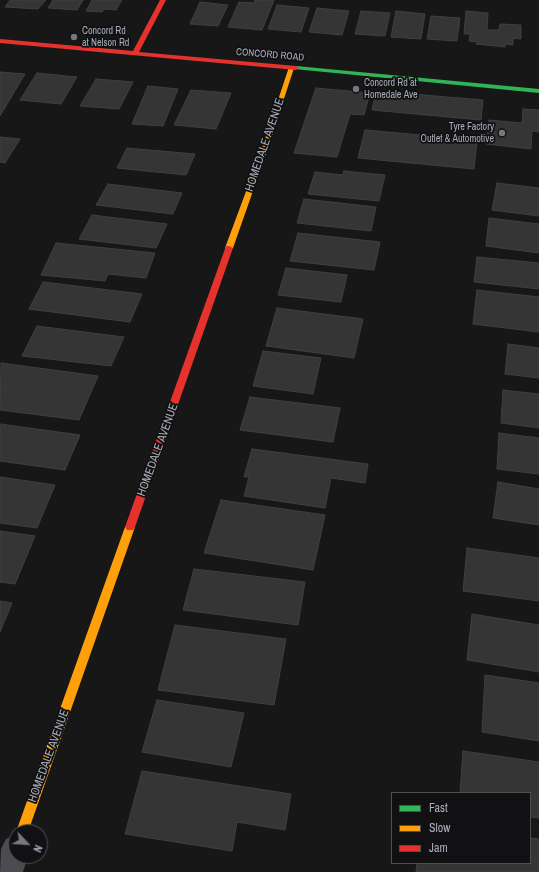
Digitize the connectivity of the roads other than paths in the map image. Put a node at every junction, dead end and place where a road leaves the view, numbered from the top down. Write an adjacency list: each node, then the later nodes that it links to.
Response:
1 (163, 0): 3 (street)
2 (0, 42): 3 (street, CONCORD ROAD)
3 (135, 54): 4 (street, CONCORD ROAD)
4 (292, 68): 5 (street, CONCORD ROAD); 6 (street, HOMEDALE AVENUE)
5 (539, 91)
6 (25, 824)

